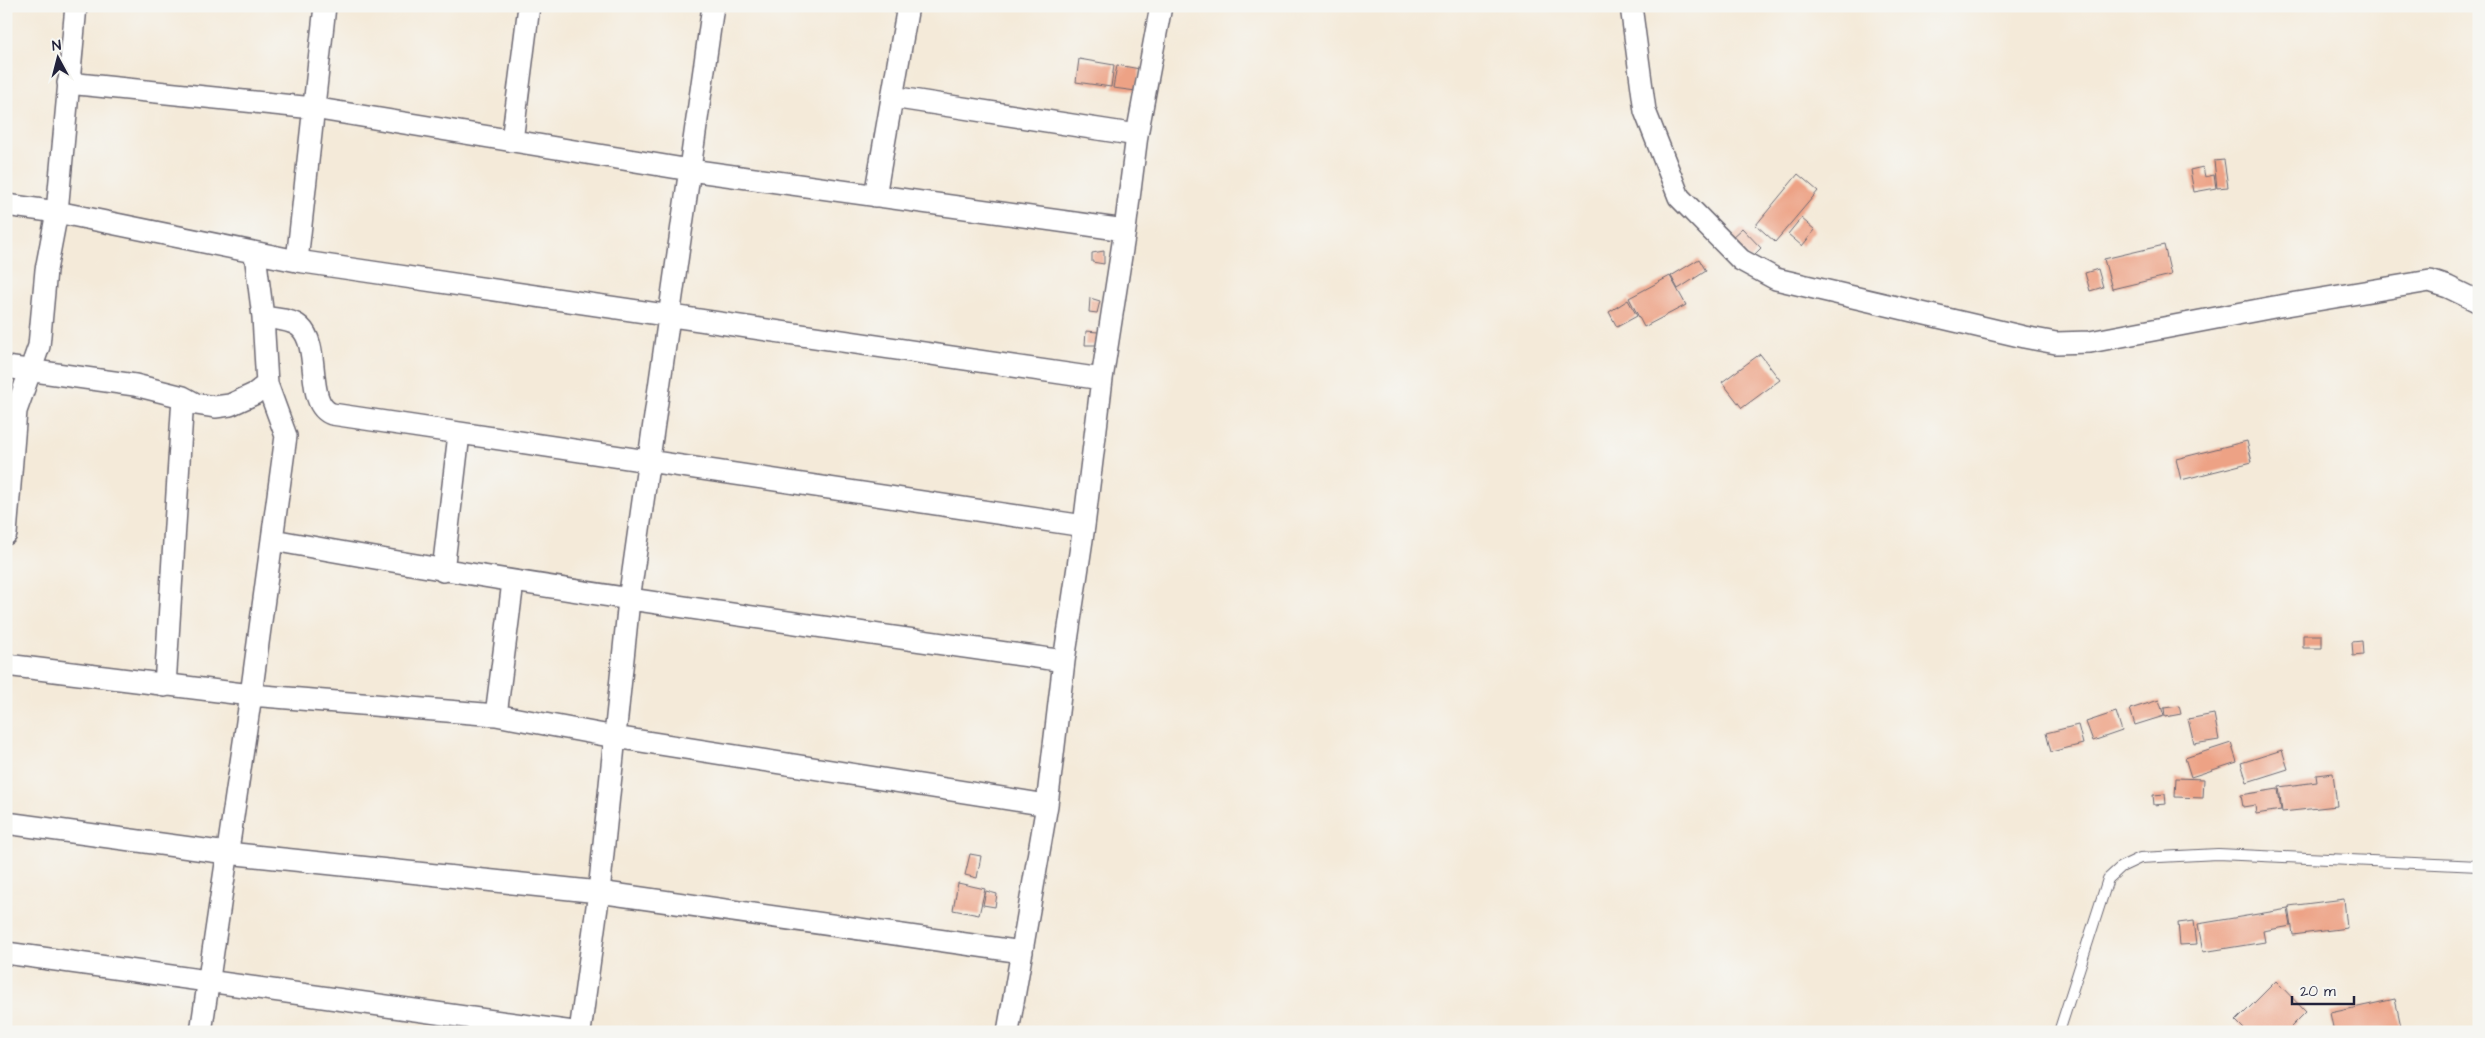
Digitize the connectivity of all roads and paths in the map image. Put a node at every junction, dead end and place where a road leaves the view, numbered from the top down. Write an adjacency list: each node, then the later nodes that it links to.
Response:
1 (76, 6): 8 (street)
2 (325, 6): 10 (street)
3 (529, 6): 12 (street)
4 (713, 6): 13 (street)
5 (908, 6): 9 (street)
6 (1161, 6): 11 (street)
7 (1631, 6): 20 (street)
8 (68, 83): 10 (street); 16 (street)
9 (892, 96): 11 (street); 14 (street)
10 (314, 108): 12 (street); 19 (street)
11 (1137, 135): 17 (street)
12 (512, 141): 13 (street)
13 (690, 170): 14 (street); 21 (street)
14 (875, 196): 17 (street)
15 (6, 205): 16 (street)
16 (57, 212): 18 (street); 24 (street)
17 (1125, 230): 25 (street)
18 (254, 254): 19 (street); 22 (street)
19 (297, 261): 21 (street)
20 (2479, 302)
21 (669, 315): 25 (street); 29 (street)
22 (263, 317): 26 (street); 28 (street)
23 (6, 367): 24 (street)
24 (31, 370): 27 (street); 31 (street)
25 (1102, 379): 30 (street)
26 (267, 384): 27 (street); 32 (street)
27 (183, 397): 38 (street)
28 (459, 434): 29 (street); 33 (street)
29 (648, 462): 30 (street); 35 (street)
30 (1084, 526): 36 (street)
31 (6, 534)
32 (273, 540): 33 (street); 39 (street)
33 (443, 571): 34 (street)
34 (513, 582): 35 (street); 40 (street)
35 (629, 600): 36 (street); 41 (street)
36 (1064, 661): 42 (street)
37 (6, 665): 38 (street)
38 (165, 686): 39 (street)
39 (251, 695): 40 (street); 44 (street)
40 (496, 715): 41 (street)
41 (615, 737): 42 (street); 46 (street)
42 (1047, 805): 47 (street)
43 (6, 823): 44 (street)
44 (227, 853): 46 (street); 49 (street)
45 (2479, 866): 54 (lane)
46 (599, 892): 47 (street); 52 (street)
47 (1022, 952): 53 (street)
48 (6, 953): 49 (street)
49 (207, 980): 50 (street); 51 (street)
50 (200, 1032)
51 (573, 1032)
52 (580, 1032)
53 (1008, 1032)
54 (2059, 1032)

